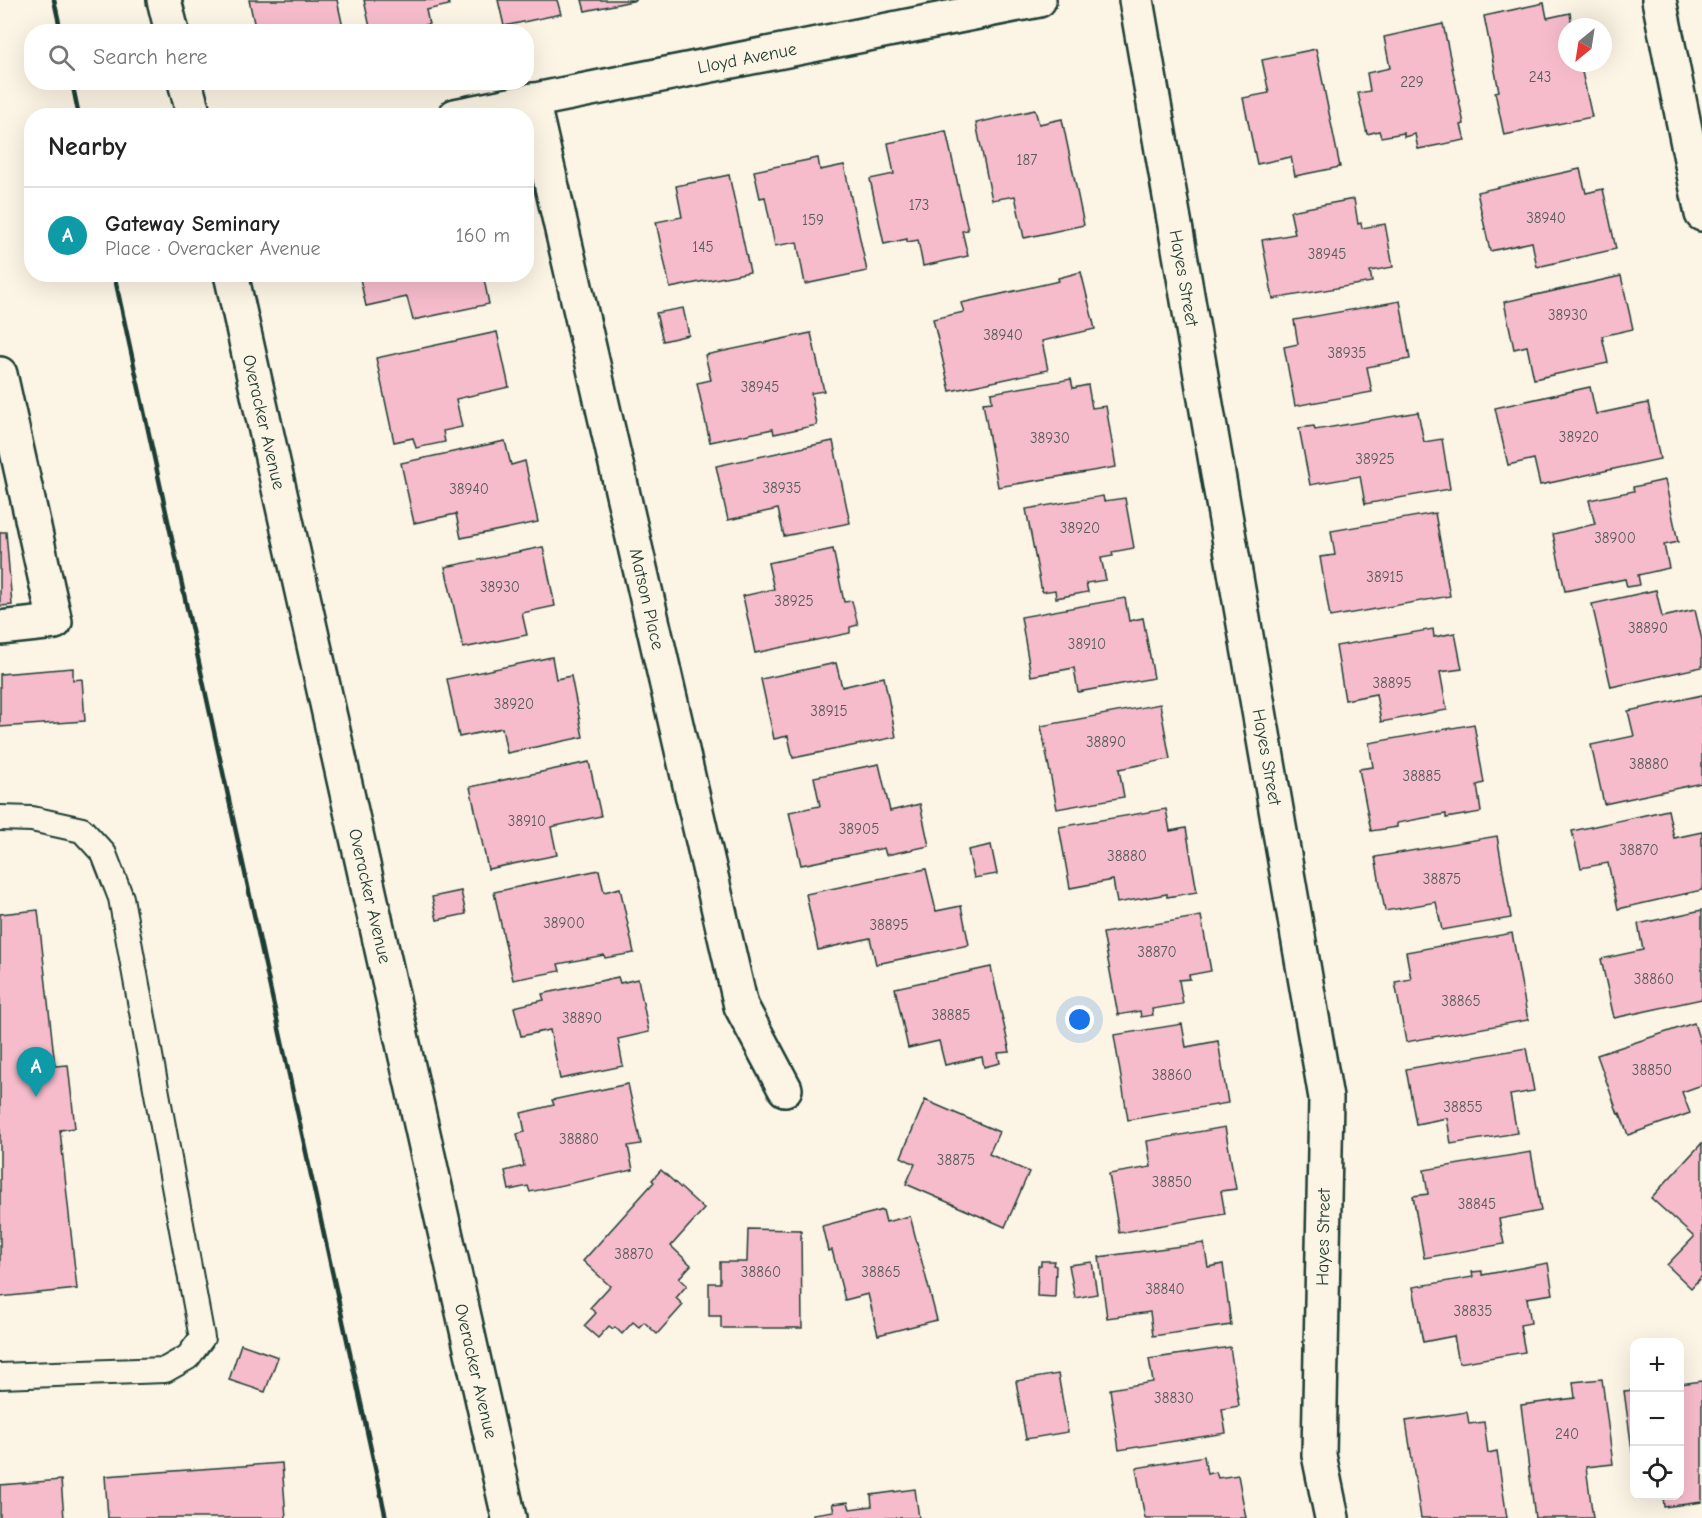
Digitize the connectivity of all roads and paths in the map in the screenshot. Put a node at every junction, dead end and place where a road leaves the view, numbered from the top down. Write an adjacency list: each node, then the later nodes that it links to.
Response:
1 (164, 0): 5 (street)
2 (1039, 0): 7 (street, Lloyd Avenue)
3 (1136, 0): 20 (street, Hayes Street)
4 (1659, 0): 12 (street)
5 (170, 24)
6 (187, 90): 8 (street)
7 (532, 100): 9 (street, Lloyd Avenue); 10 (street, Matson Place)
8 (192, 108)
9 (494, 108)
10 (534, 108)
11 (534, 109): 17 (street, Matson Place)
12 (1702, 214)
13 (233, 282): 19 (street, Overacker Avenue)
14 (0, 374): 15 (street)
15 (0, 628)
16 (0, 818): 18 (lane)
17 (785, 1089)
18 (0, 1376)
19 (508, 1518)
20 (1332, 1518)

